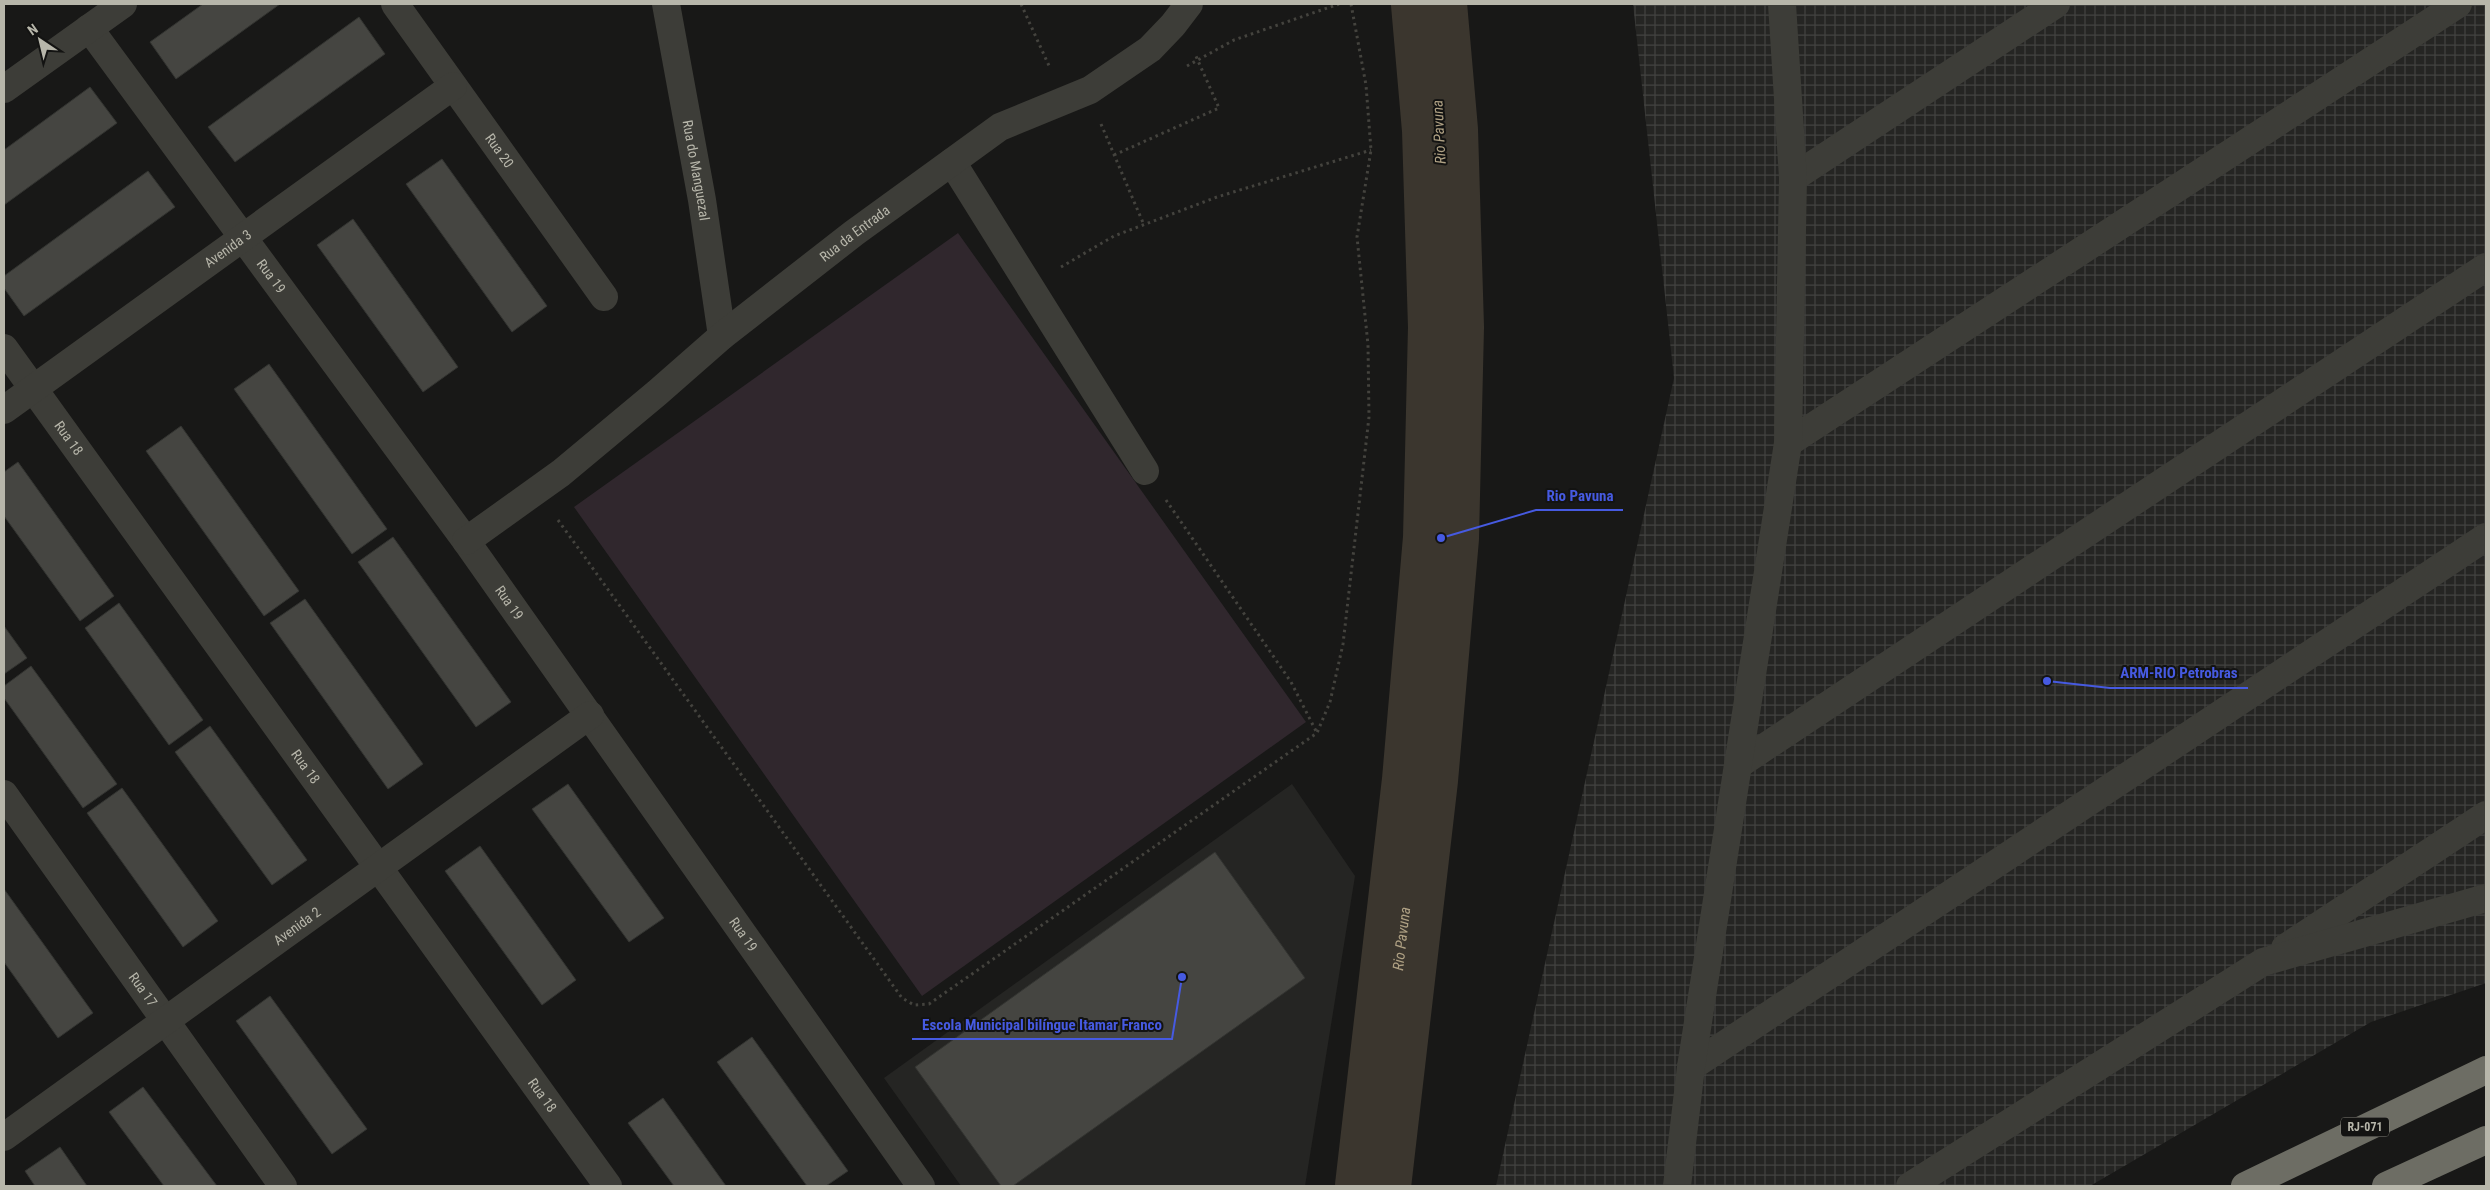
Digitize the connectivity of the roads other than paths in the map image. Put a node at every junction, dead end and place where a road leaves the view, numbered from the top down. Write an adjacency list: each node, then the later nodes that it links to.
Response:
1 (123, 4): 8 (street)
2 (395, 4): 9 (street, Rua 20)
3 (666, 4): 16 (street, Rua do Manguezal)
4 (1782, 4): 12 (street)
5 (2056, 4): 12 (street)
6 (2458, 4): 20 (street)
7 (1181, 14): 11 (street, Rua da Entrada)
8 (89, 28): 10 (street); 13 (street, Rua 19)
9 (453, 86): 13 (street, Avenida 3); 15 (street, Rua 20)
10 (4, 89)
11 (952, 162): 16 (street, Rua da Entrada); 21 (street)
12 (1793, 178): 20 (street)
13 (244, 237): 18 (street, Avenida 3); 23 (street, Rua 19)
14 (2486, 267): 25 (street)
15 (604, 297)
16 (722, 336): 23 (street, Rua da Entrada)
17 (4, 348): 18 (street, Rua 18)
18 (33, 389): 19 (street, Avenida 3); 28 (street, Rua 18)
19 (4, 410)
20 (1788, 443): 25 (street)
21 (1145, 471)
22 (2486, 537): 32 (street)
23 (466, 541): 24 (street, Rua 19)
24 (590, 715): 28 (street, Avenida 2); 38 (street, Rua 19)
25 (1738, 765): 32 (street)
26 (4, 794): 31 (street, Rua 17)
27 (2486, 815): 30 (street)
28 (379, 866): 31 (street, Avenida 2); 37 (street, Rua 18)
29 (2486, 898): 30 (street)
30 (2263, 962): 40 (street)
31 (164, 1022): 34 (street, Avenida 2); 36 (street, Rua 17)
32 (1691, 1067): 39 (street)
33 (2486, 1070): 41 (highway, RJ-071)
34 (4, 1137)
35 (2486, 1140): 42 (highway)
36 (283, 1186)
37 (608, 1186)
38 (921, 1186)
39 (1677, 1186)
40 (1910, 1186)
41 (2245, 1186)
42 (2386, 1186)

